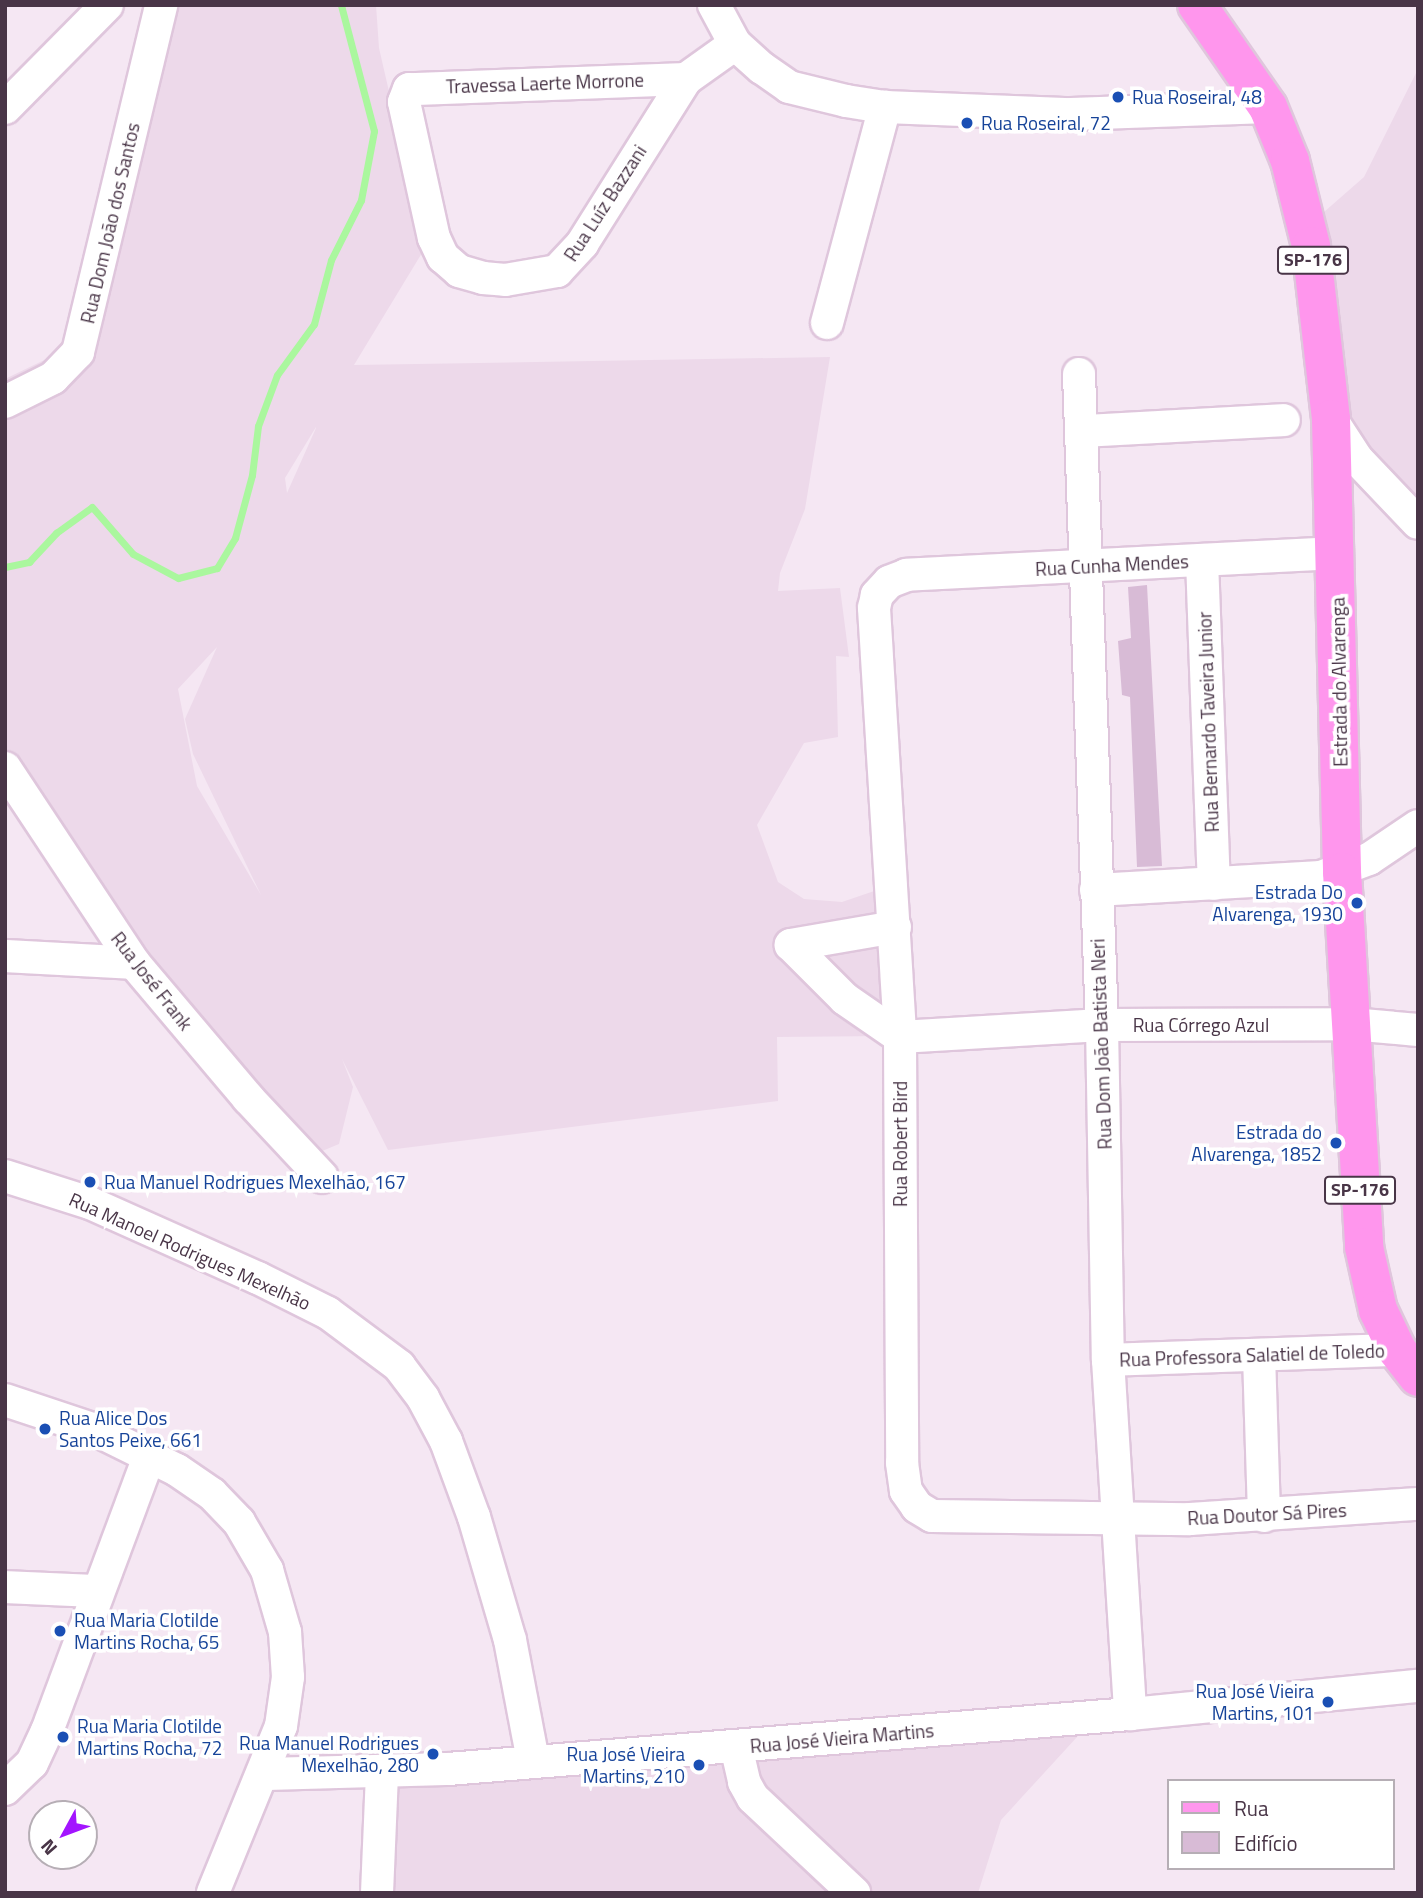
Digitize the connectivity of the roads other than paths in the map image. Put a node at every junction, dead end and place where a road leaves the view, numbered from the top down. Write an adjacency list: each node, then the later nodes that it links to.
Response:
1 (107, 5): 8 (street)
2 (161, 5): 13 (street, Rua Dom João dos Santos)
3 (714, 5): 5 (street)
4 (1197, 5): 10 (main road, Estrada do Alvarenga / SP-176)
5 (735, 44): 6 (street, Rua Luíz Bazzani); 9 (street)
6 (686, 79): 7 (street, Travessa Laerte Morrone); 7 (street, Rua Luíz Bazzani)
7 (405, 92)
8 (8, 95)
9 (885, 107): 10 (street); 11 (street)
10 (1268, 107): 14 (main road, Estrada do Alvarenga / SP-176)
11 (827, 323)
12 (1079, 374): 16 (street, Rua Dom João Batista Neri)
13 (5, 402)
14 (1332, 419): 17 (main road, Estrada do Alvarenga / SP-176); 18 (street)
15 (1284, 420): 16 (street)
16 (1084, 431): 22 (street, Rua Dom João Batista Neri)
17 (1333, 477): 18 (street); 20 (main road, Estrada do Alvarenga / SP-176)
18 (1383, 489): 19 (street)
19 (1418, 523)
20 (1337, 553): 21 (street, Rua Cunha Mendes); 26 (main road, Estrada do Alvarenga / SP-176)
21 (1202, 560): 22 (street, Rua Cunha Mendes); 27 (street, Rua Bernardo Taveira Junior)
22 (1087, 565): 23 (street, Rua Cunha Mendes); 28 (street, Rua Dom João Batista Neri)
23 (889, 582): 29 (street, Rua Robert Bird)
24 (5, 768): 31 (street, Rua José Frank)
25 (1418, 826): 26 (street)
26 (1342, 872): 27 (street); 32 (main road, Estrada do Alvarenga / SP-176)
27 (1214, 884): 28 (street)
28 (1096, 890): 33 (street, Rua Dom João Batista Neri)
29 (895, 927): 35 (street, Rua Robert Bird); 35 (street)
30 (5, 956): 31 (street)
31 (134, 963): 37 (street, Rua José Frank)
32 (1351, 1024): 33 (street, Rua Córrego Azul); 34 (street, Rua Córrego Azul); 40 (main road, Estrada do Alvarenga / SP-176)
33 (1102, 1025): 35 (street, Rua Córrego Azul); 39 (street, Rua Dom João Batista Neri)
34 (1418, 1030)
35 (900, 1037): 44 (street, Rua Robert Bird)
36 (5, 1176): 51 (street, Rua Manoel Rodrigues Mexelhão)
37 (322, 1177)
38 (1259, 1355): 39 (street, Rua Professora Salatiel de Toledo); 40 (street, Rua Professora Salatiel de Toledo); 45 (street)
39 (1108, 1360): 44 (street, Rua Dom João Batista Neri)
40 (1407, 1364)
41 (5, 1400): 42 (street)
42 (150, 1454): 47 (street); 53 (street)
43 (1418, 1504): 45 (street, Rua Doutor Sá Pires)
44 (1116, 1515): 45 (street, Rua Doutor Sá Pires); 49 (street, Rua Dom João Batista Neri)
45 (1264, 1516)
46 (5, 1587): 47 (street)
47 (96, 1591): 54 (street)
48 (1418, 1686): 49 (street, Rua José Vieira Martins)
49 (1130, 1714): 50 (street, Rua José Vieira Martins)
50 (736, 1746): 51 (street, Rua José Vieira Martins); 57 (street)
51 (533, 1761): 52 (street, Rua José Vieira Martins)
52 (382, 1773): 53 (street, Rua José Vieira Martins); 56 (street)
53 (265, 1774): 55 (street)
54 (5, 1789)
55 (213, 1893)
56 (377, 1893)
57 (854, 1893)

